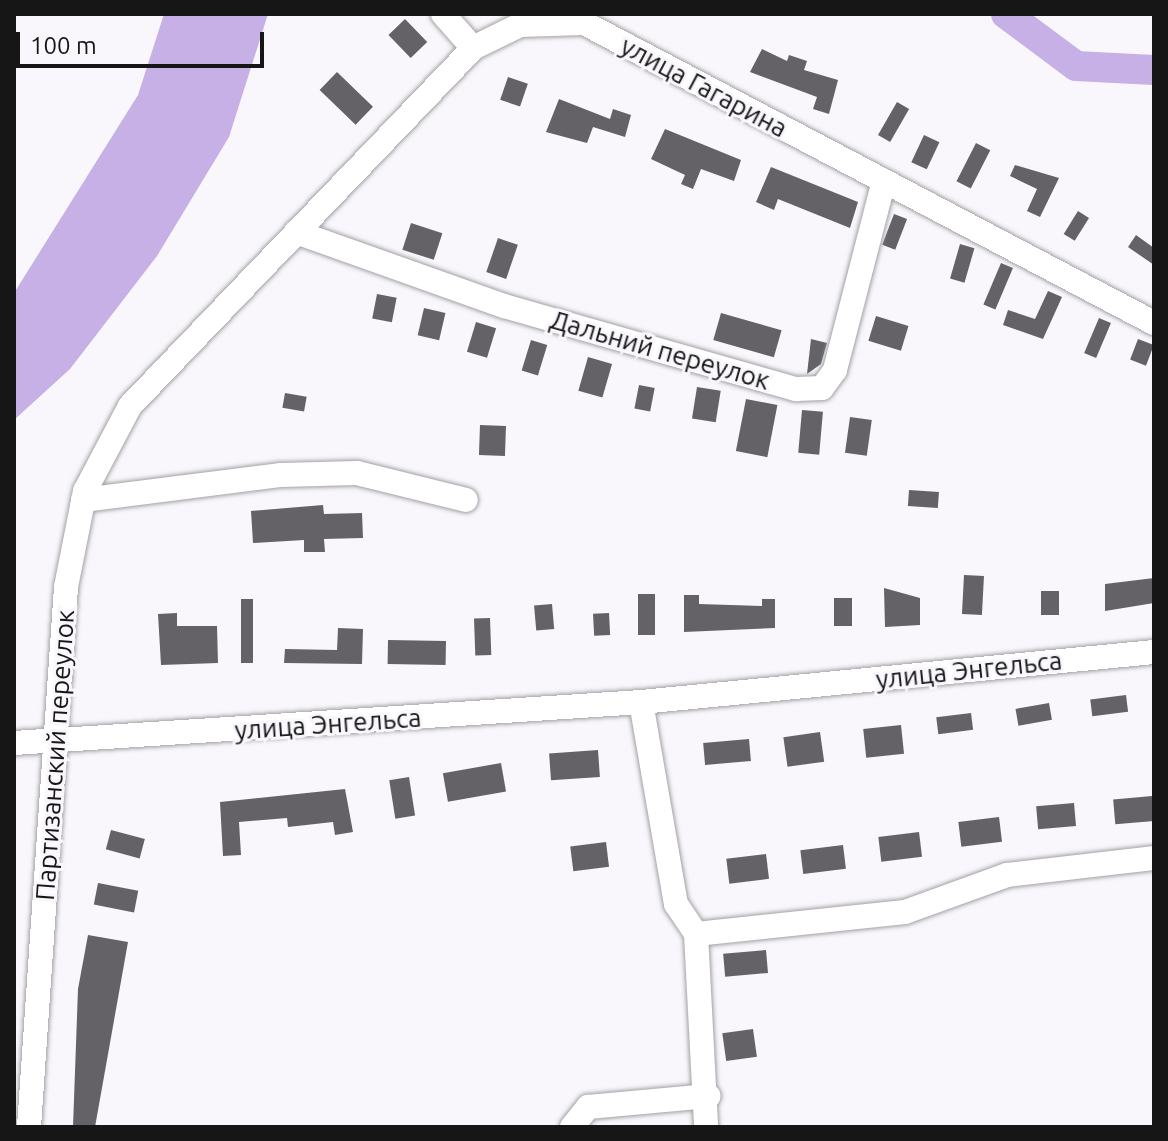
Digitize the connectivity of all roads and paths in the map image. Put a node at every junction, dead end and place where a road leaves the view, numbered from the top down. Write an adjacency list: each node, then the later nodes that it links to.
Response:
1 (443, 14): 3 (street)
2 (531, 19): 3 (street, улица Гагарина); 4 (street, улица Гагарина)
3 (473, 48): 5 (street, улица Гагарина)
4 (883, 184): 5 (street, Дальний переулок); 6 (street, улица Гагарина)
5 (296, 232): 7 (street, улица Гагарина)
6 (1154, 323)
7 (84, 495): 8 (street); 11 (street, Партизанский переулок)
8 (466, 500)
9 (1154, 652): 10 (street, улица Энгельса)
10 (641, 702): 11 (street, улица Энгельса); 14 (street)
11 (57, 742): 12 (street, улица Энгельса); 15 (street, Партизанский переулок)
12 (14, 743)
13 (1154, 858): 14 (street)
14 (696, 934): 16 (street)
15 (26, 1021): 17 (street, Партизанский переулок)
16 (709, 1096): 18 (street); 19 (street)
17 (29, 1127)
18 (572, 1127)
19 (706, 1127)

